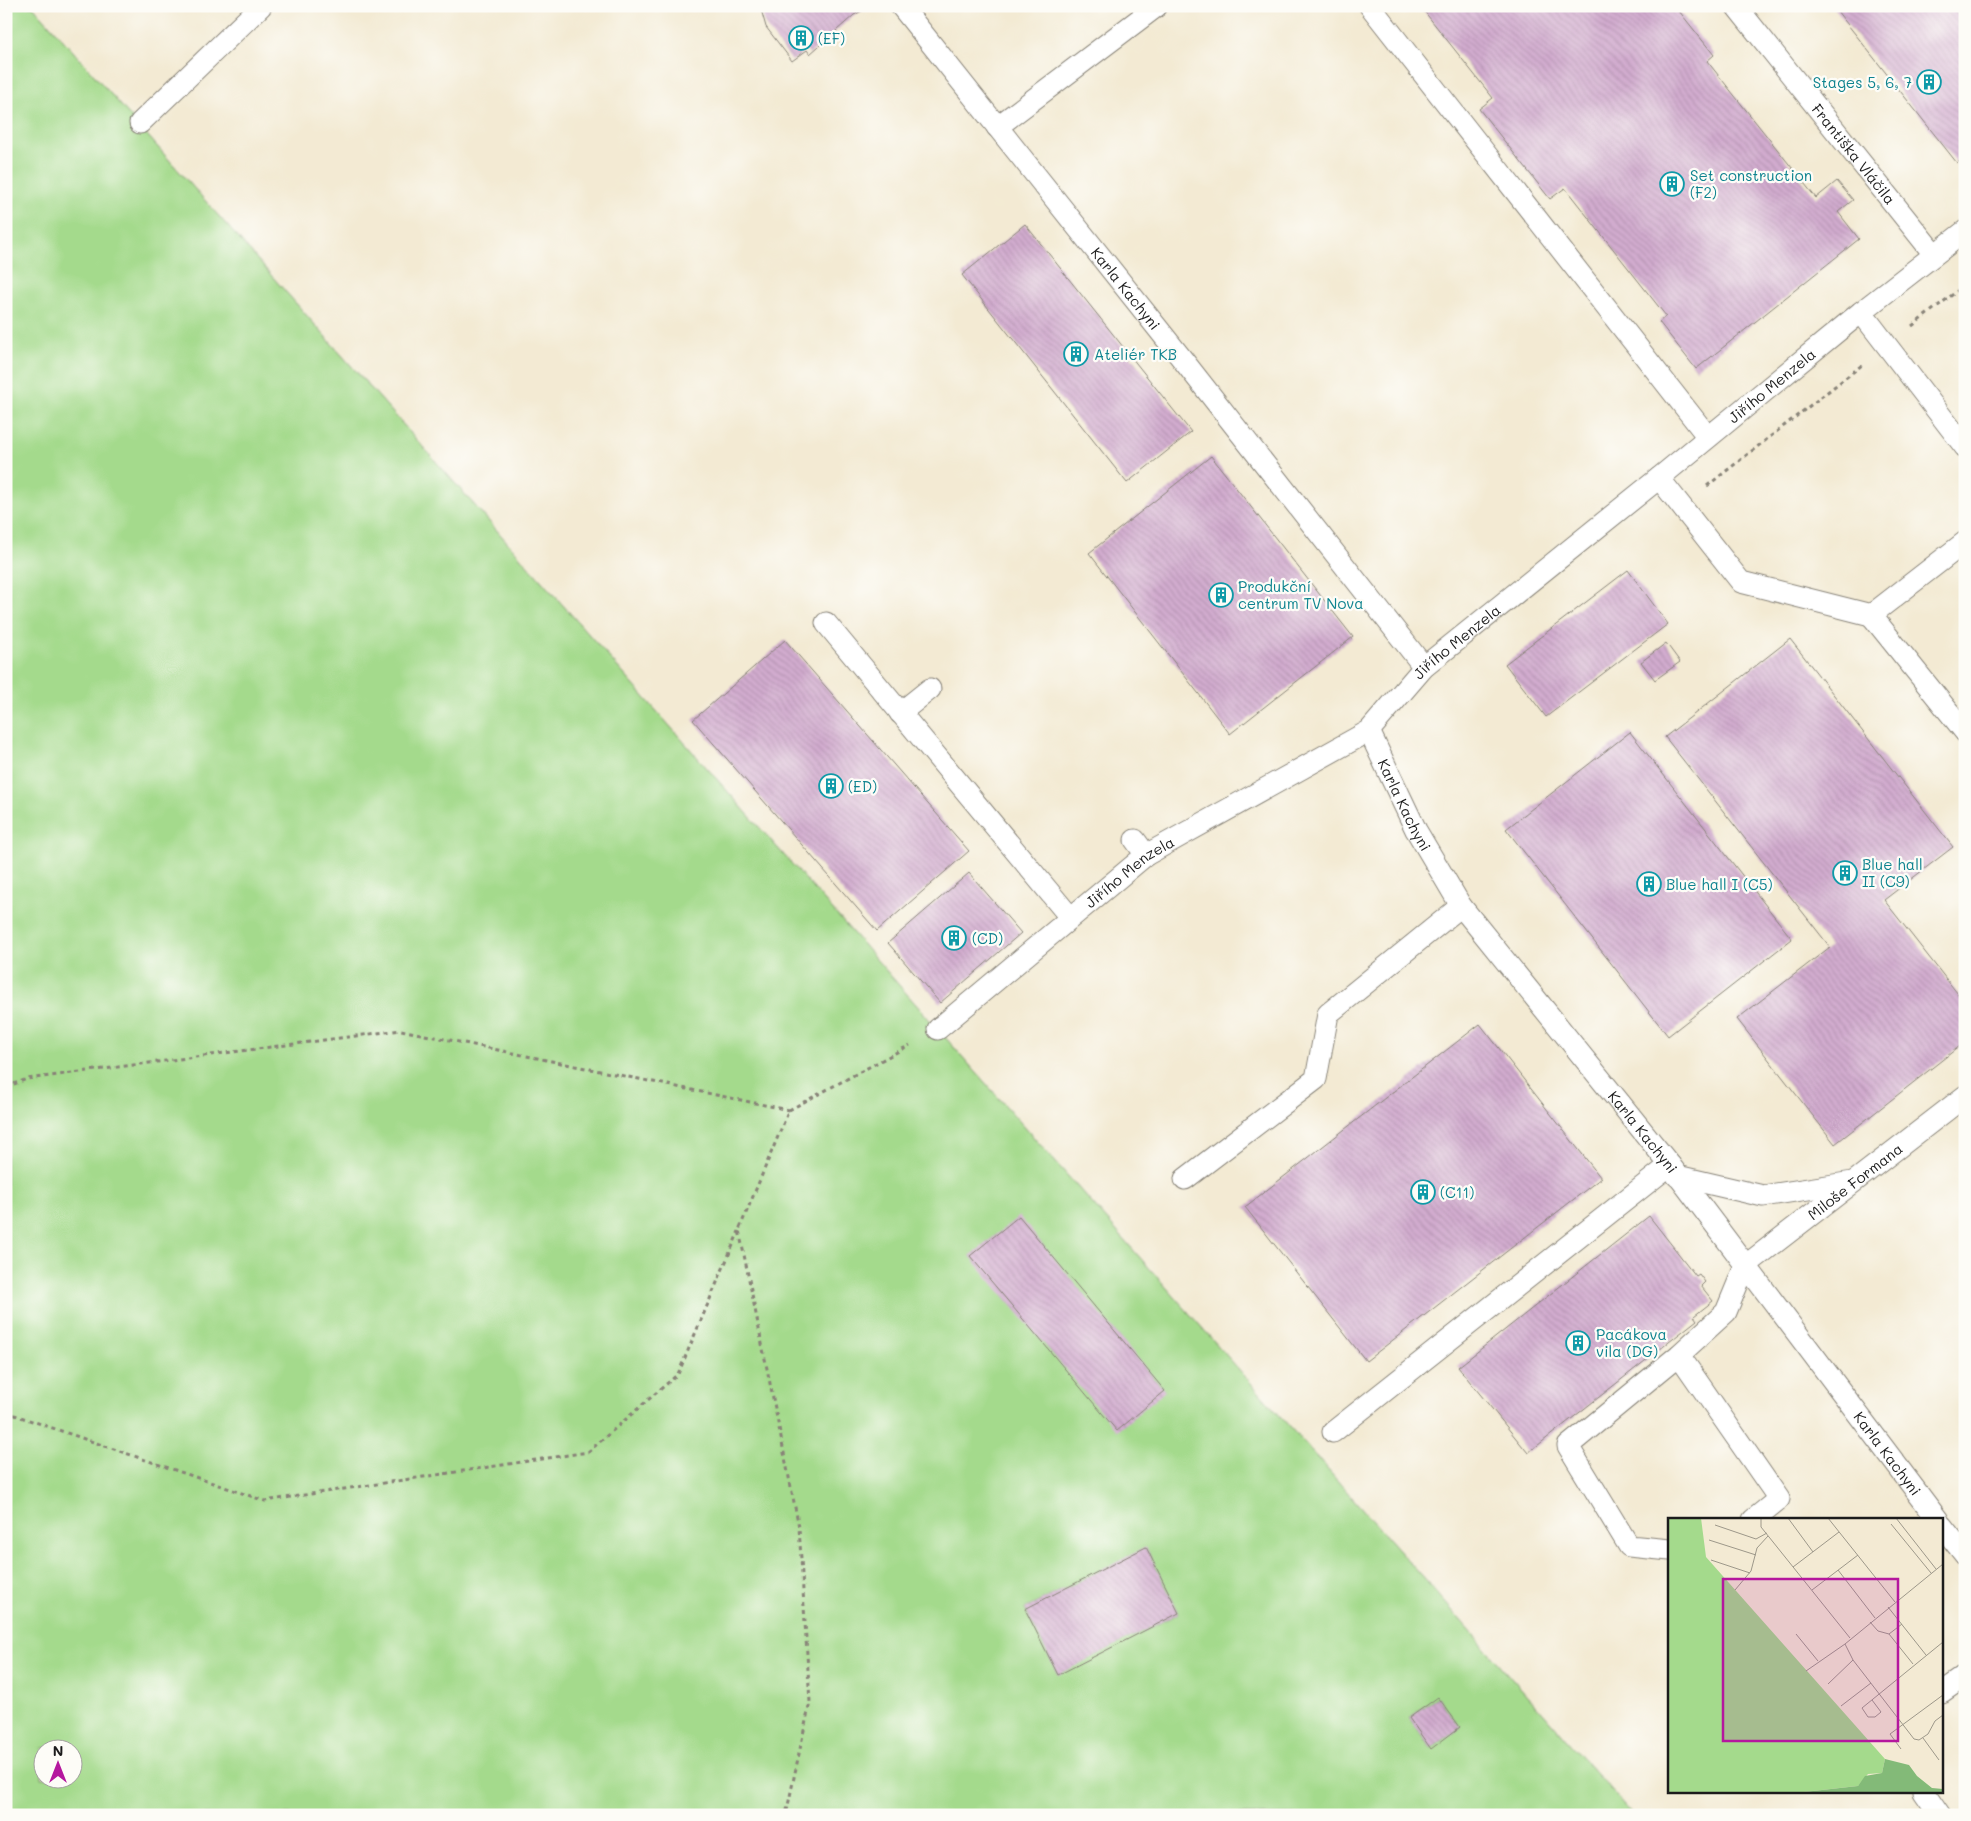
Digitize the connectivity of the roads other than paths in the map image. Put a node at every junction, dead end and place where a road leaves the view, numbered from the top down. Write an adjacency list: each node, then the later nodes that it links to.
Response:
1 (261, 6): 6 (lane)
2 (901, 6): 7 (lane, Karla Kachyni)
3 (1157, 6): 7 (lane)
4 (1370, 6): 11 (lane)
5 (1736, 6): 9 (lane, Františka Vláčila)
6 (140, 123)
7 (997, 127): 17 (lane, Karla Kachyni)
8 (1965, 231): 9 (lane, Jiřího Menzela)
9 (1934, 254): 10 (lane, Jiřího Menzela)
10 (1861, 312): 11 (lane, Jiřího Menzela); 12 (lane)
11 (1708, 437): 13 (lane, Jiřího Menzela)
12 (1965, 447)
13 (1660, 478): 15 (lane); 17 (lane, Jiřího Menzela)
14 (1965, 542): 15 (lane)
15 (1872, 615): 21 (lane)
16 (826, 623): 19 (lane)
17 (1424, 667): 20 (lane, Jiřího Menzela)
18 (930, 689): 19 (lane)
19 (900, 713): 23 (lane)
20 (1369, 731): 22 (lane, Karla Kachyni); 23 (lane, Jiřího Menzela)
21 (1965, 732)
22 (1461, 906): 26 (lane, Karla Kachyni); 27 (lane)
23 (1070, 917): 24 (lane, Jiřího Menzela)
24 (938, 1029)
25 (1965, 1096): 28 (lane, Miloše Formana)
26 (1674, 1171): 28 (lane); 29 (lane, Karla Kachyni); 31 (lane)
27 (1185, 1179)
28 (1856, 1181): 29 (lane, Miloše Formana)
29 (1745, 1266): 30 (lane); 33 (lane, Karla Kachyni)
30 (1679, 1355): 32 (lane); 35 (lane)
31 (1333, 1432)
32 (1755, 1518)
33 (1936, 1518)
34 (1944, 1529): 36 (lane)
35 (1668, 1550)
36 (1965, 1555)
37 (1965, 1676): 38 (lane)
38 (1944, 1691)
39 (1925, 1794): 40 (lane)
40 (1940, 1815)

